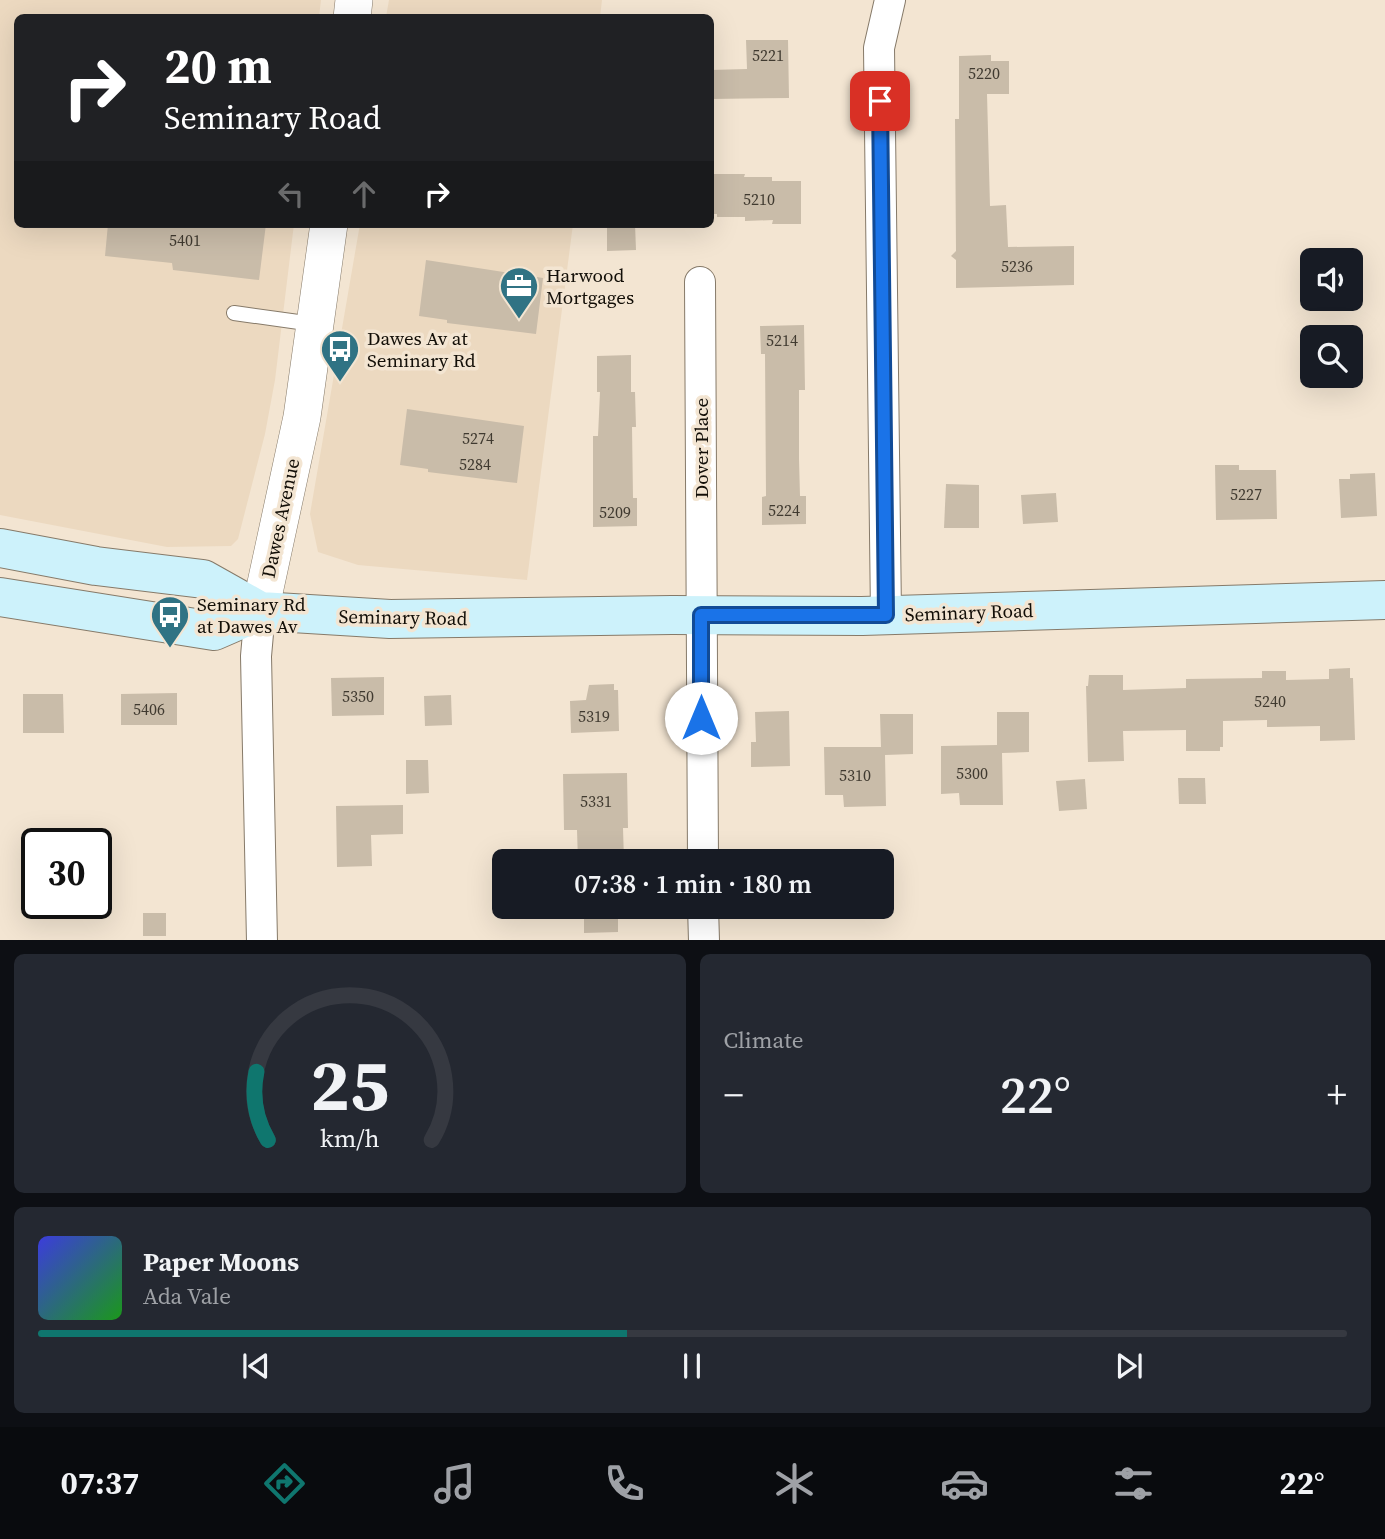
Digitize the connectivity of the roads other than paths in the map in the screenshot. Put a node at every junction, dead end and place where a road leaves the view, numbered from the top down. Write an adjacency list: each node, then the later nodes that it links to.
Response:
1 (890, 0): 11 (street)
2 (328, 228): 5 (street, Dawes Avenue)
3 (700, 282): 10 (street, Dover Place)
4 (234, 313): 5 (lane)
5 (314, 324): 9 (street, Dawes Avenue)
6 (0, 548): 9 (main road, Seminary Road)
7 (0, 597): 9 (main road, Seminary Road)
8 (1385, 600): 11 (main road, Seminary Road)
9 (260, 611): 10 (main road, Seminary Road); 14 (street, Dawes Avenue)
10 (701, 615): 11 (main road, Seminary Road); 12 (street, Dover Place)
11 (886, 615)
12 (703, 849)
13 (703, 919): 15 (street)
14 (262, 940)
15 (704, 940)

